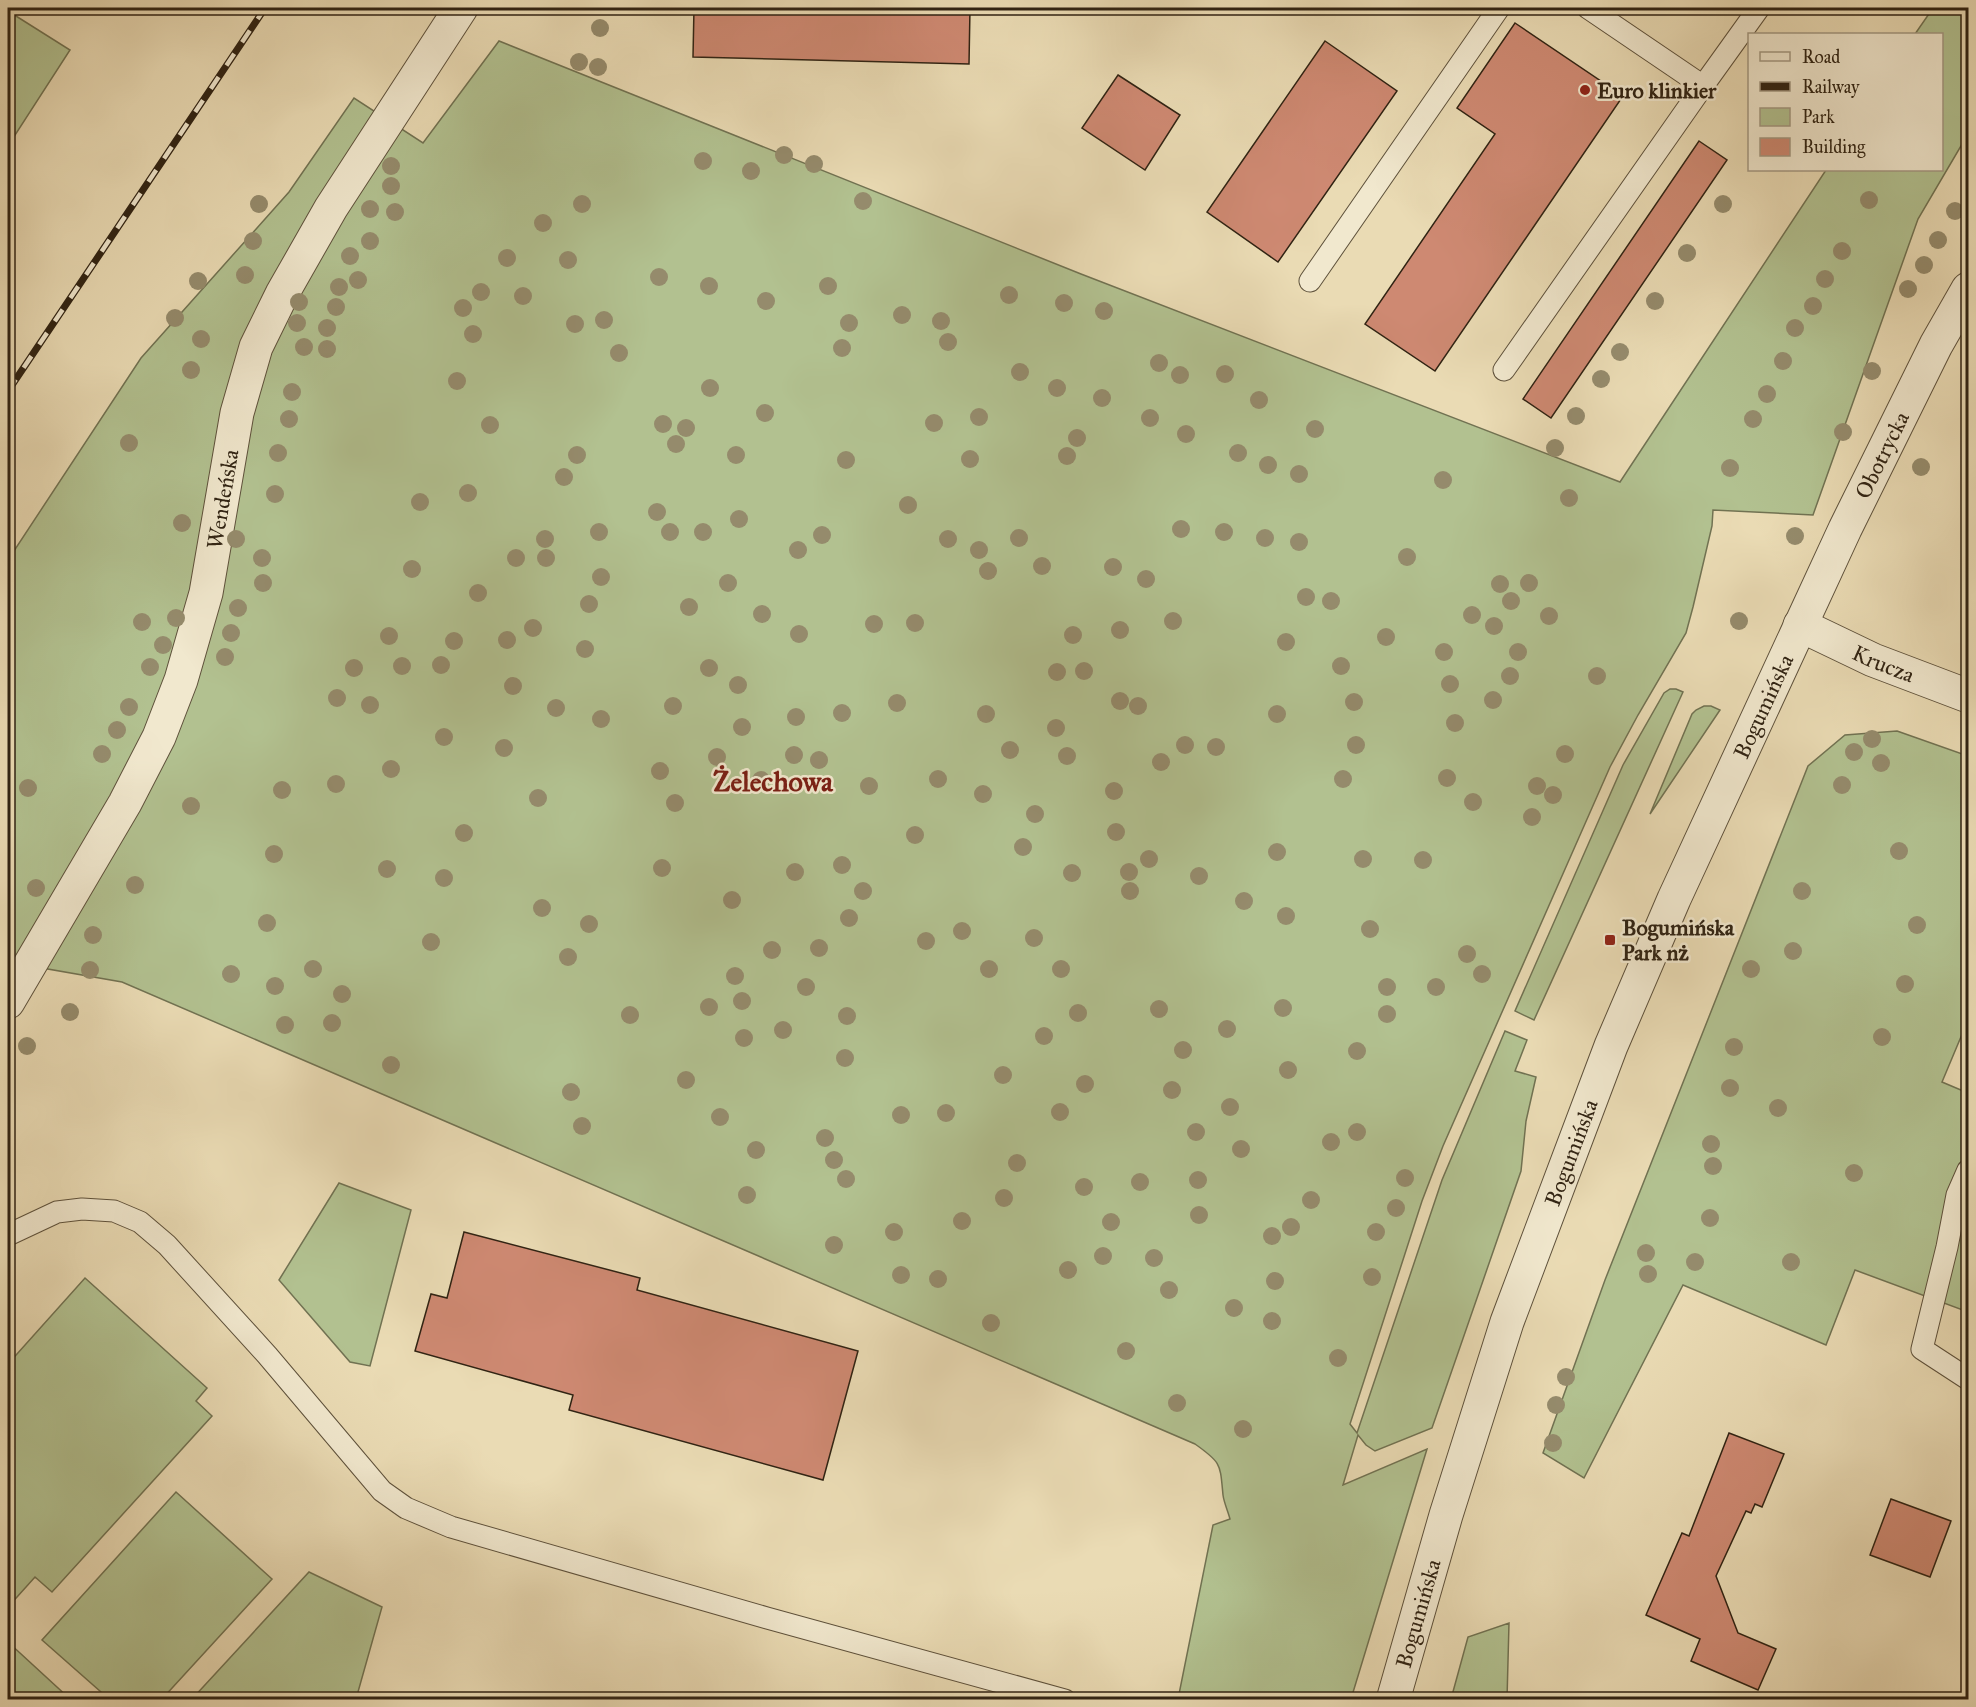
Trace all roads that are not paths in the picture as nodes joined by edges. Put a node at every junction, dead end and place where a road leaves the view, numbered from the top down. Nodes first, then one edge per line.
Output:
1 (460, 8) edge
2 (1499, 8) edge
3 (1588, 8) edge
4 (1759, 8) edge
5 (1703, 86) junction
6 (1310, 281) dead end
7 (1968, 289) edge
8 (1504, 369) dead end
9 (1800, 625) junction
10 (1968, 696) edge
11 (8, 1002) edge
12 (1968, 1170) edge
13 (8, 1235) edge
14 (1968, 1379) edge
15 (1065, 1700) edge
16 (1394, 1700) edge

1 - 11 street, Wendeńska
2 - 6 lane
3 - 5 lane
4 - 5 lane
5 - 8 lane
7 - 9 street, Obotrycka
9 - 10 street, Krucza
9 - 16 street, Bogumińska
12 - 14 lane
13 - 15 lane

